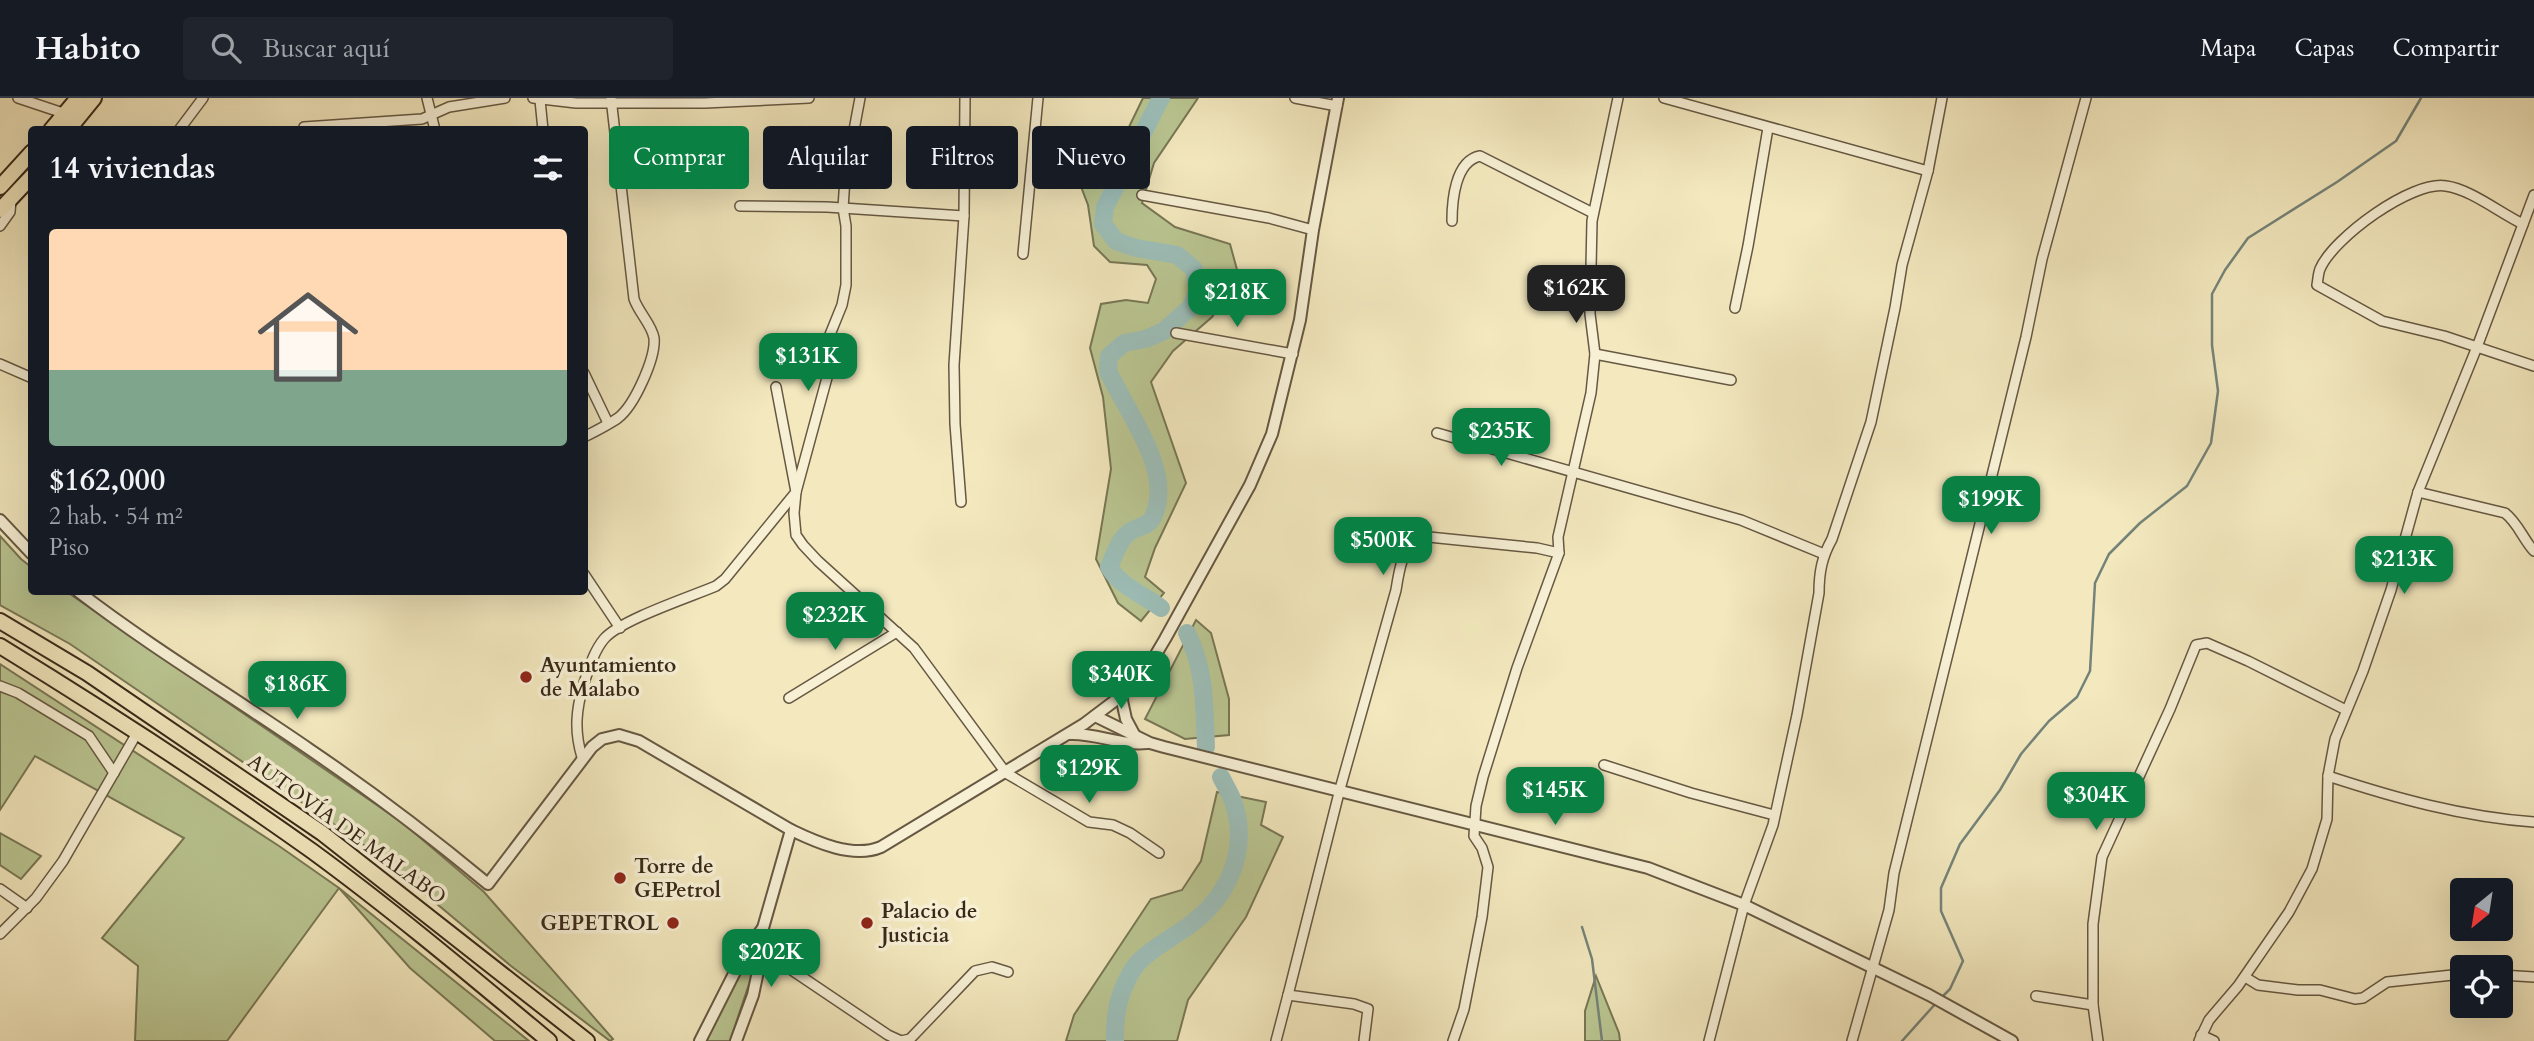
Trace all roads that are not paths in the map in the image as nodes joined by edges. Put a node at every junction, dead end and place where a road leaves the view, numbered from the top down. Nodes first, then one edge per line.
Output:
1 (18, 98) edge
2 (78, 98) edge
3 (94, 98) edge
4 (203, 98) edge
5 (427, 98) edge
6 (505, 98) edge
7 (809, 98) edge
8 (860, 98) edge
9 (965, 98) edge
10 (1038, 98) edge
11 (1295, 98) edge
12 (1618, 98) edge
13 (1664, 98) edge
14 (1942, 98) edge
15 (2086, 98) edge
16 (536, 99) edge
17 (611, 100) edge
18 (1338, 102) edge
19 (432, 115) junction
20 (70, 121) edge
21 (182, 126) edge
22 (319, 126) edge
23 (434, 126) edge
24 (542, 126) edge
25 (1768, 128) junction
26 (28, 156) edge
27 (1928, 171) junction
28 (28, 183) edge
29 (0, 187) edge
30 (1142, 195) dead end
31 (2534, 195) edge
32 (5, 205) edge
33 (740, 206) dead end
34 (843, 208) junction
35 (1593, 213) junction
36 (964, 216) junction
37 (1452, 221) dead end
38 (2524, 224) junction
39 (0, 226) edge
40 (1313, 230) junction
41 (1023, 254) dead end
42 (1735, 308) dead end
43 (1176, 333) dead end
44 (2477, 347) junction
45 (1293, 354) junction
46 (1595, 354) junction
47 (0, 364) edge
48 (2534, 366) edge
49 (28, 375) edge
50 (1731, 380) dead end
51 (588, 381) edge
52 (776, 387) dead end
53 (608, 423) junction
54 (1437, 433) dead end
55 (588, 435) edge
56 (1573, 474) junction
57 (796, 492) junction
58 (2418, 492) junction
59 (961, 502) dead end
60 (0, 520) edge
61 (28, 550) edge
62 (2534, 551) edge
63 (1559, 553) junction
64 (1824, 554) junction
65 (588, 580) edge
66 (83, 595) edge
67 (0, 621) edge
68 (620, 628) junction
69 (897, 632) junction
70 (0, 646) edge
71 (0, 686) edge
72 (1121, 696) junction
73 (789, 698) dead end
74 (2346, 710) junction
75 (1095, 716) junction
76 (1084, 724) junction
77 (136, 733) junction
78 (1069, 734) junction
79 (1134, 734) junction
80 (1111, 739) junction
81 (1150, 743) junction
82 (582, 757) junction
83 (1604, 765) dead end
84 (114, 773) junction
85 (1006, 773) junction
86 (2328, 776) junction
87 (1340, 789) junction
88 (1774, 815) junction
89 (2534, 822) edge
90 (1474, 823) junction
91 (791, 830) junction
92 (1159, 853) dead end
93 (0, 889) edge
94 (1744, 905) junction
95 (27, 908) junction
96 (763, 928) junction
97 (0, 934) edge
98 (762, 950) junction
99 (1874, 968) junction
100 (1008, 972) dead end
101 (2450, 975) edge
102 (2513, 976) edge
103 (2245, 977) junction
104 (2534, 977) edge
105 (1288, 995) junction
106 (2036, 996) dead end
107 (2093, 1006) junction
108 (2200, 1038) edge
109 (549, 1041) edge
110 (587, 1041) edge
111 (700, 1041) edge
112 (736, 1041) edge
113 (901, 1041) edge
114 (1276, 1041) edge
115 (1364, 1041) edge
116 (1454, 1041) edge
117 (1709, 1041) edge
118 (1852, 1041) edge
119 (2012, 1041) edge
120 (2098, 1041) edge
121 (2214, 1041) edge

1 - 20 street
2 - 20 main road
3 - 20 main road
4 - 21 street
5 - 19 street
6 - 19 street
7 - 17 street
8 - 34 street
9 - 36 street
10 - 41 street
11 - 18 street
12 - 35 street
13 - 25 street
14 - 27 street
15 - 99 street
16 - 17 street
16 - 24 street
17 - 53 street
18 - 40 street
19 - 22 street
19 - 23 street
25 - 27 street
25 - 42 street
26 - 29 main road
27 - 64 street
28 - 32 main road
30 - 40 street
31 - 38 street
32 - 39 street
33 - 34 street
34 - 36 street
34 - 57 street
35 - 37 street
35 - 46 street
36 - 59 street
38 - 44 street
38 - 44 street
40 - 45 street
43 - 45 street
44 - 48 street
44 - 58 street
45 - 72 street
46 - 50 street
46 - 56 street
47 - 49 street
51 - 53 street
52 - 57 street
53 - 55 street
54 - 56 street
56 - 63 street
56 - 64 street
57 - 68 street
57 - 69 street
58 - 62 street
58 - 74 street
60 - 61 street
63 - 87 street
63 - 90 street
64 - 88 street
65 - 68 street
66 - 82 street
67 - 110 main road, AUTOVÍA DE MALABO
68 - 82 street
69 - 73 street
69 - 85 street
70 - 77 main road, AUTOVÍA DE MALABO
71 - 84 street
72 - 75 street
72 - 79 street
74 - 86 street
74 - 107 street
75 - 76 street
75 - 79 street
76 - 78 street
76 - 80 street
77 - 84 street
77 - 109 main road, AUTOVÍA DE MALABO
78 - 80 street
78 - 85 street
79 - 81 street
80 - 81 street
81 - 87 street
82 - 91 street
83 - 88 street
84 - 95 street
85 - 91 street
85 - 92 street
86 - 89 street
86 - 103 street
87 - 90 street
87 - 105 street
88 - 94 street
90 - 94 street
90 - 116 street
91 - 96 street
93 - 95 street
94 - 99 street
94 - 117 street
95 - 97 street
96 - 98 street
96 - 111 street
98 - 112 street
98 - 113 street
99 - 118 street
99 - 119 street
100 - 113 street
101 - 103 street
102 - 104 street
103 - 108 street
105 - 114 street
105 - 115 street
106 - 107 street
107 - 120 street
108 - 121 street

